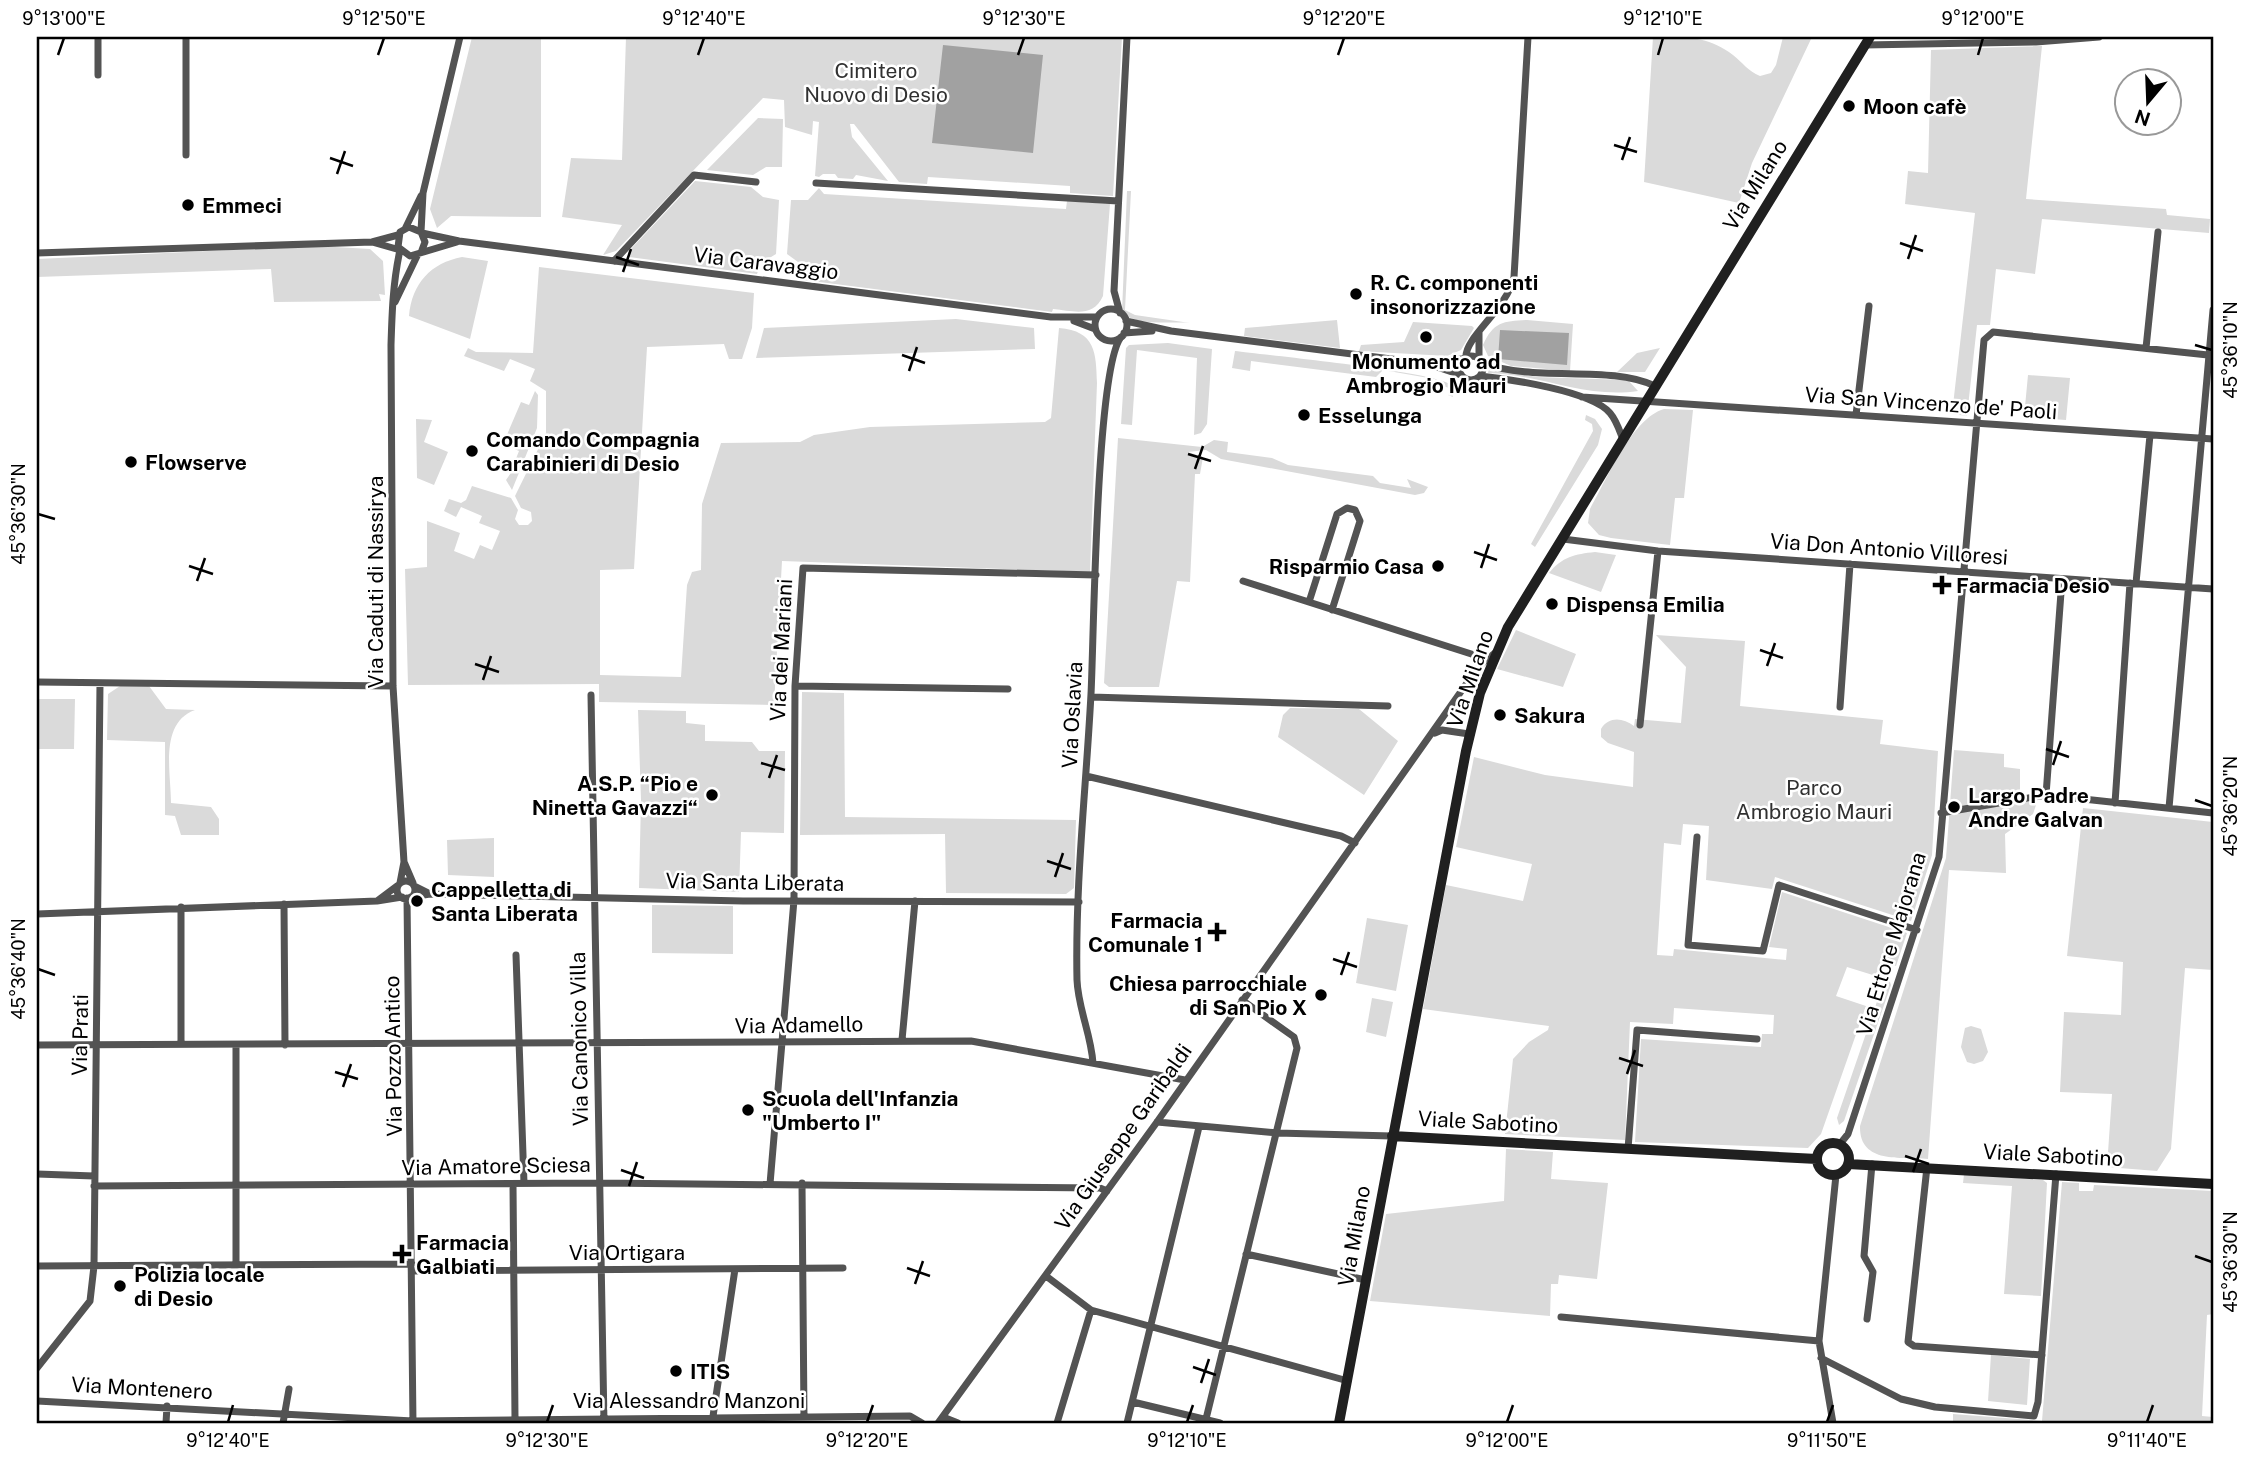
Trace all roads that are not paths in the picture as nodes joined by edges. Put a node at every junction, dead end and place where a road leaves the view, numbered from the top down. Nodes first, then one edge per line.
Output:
1 (98, 37) edge
2 (186, 37) edge
3 (460, 37) edge
4 (1127, 37) edge
5 (1528, 37) edge
6 (2099, 37) edge
7 (1867, 41) edge
8 (97, 75) dead end
9 (186, 155) dead end
10 (757, 181) dead end
11 (816, 183) dead end
12 (423, 193) junction
13 (1118, 201) junction
14 (405, 229) junction
15 (2158, 232) dead end
16 (422, 233) junction
17 (398, 235) junction
18 (459, 241) junction
19 (372, 242) junction
20 (400, 250) junction
21 (420, 252) junction
22 (37, 253) edge
23 (614, 261) junction
24 (1114, 291) junction
25 (395, 302) junction
26 (1869, 306) dead end
27 (1106, 310) junction
28 (2213, 310) edge
29 (1120, 313) junction
30 (1097, 317) junction
31 (1070, 320) junction
32 (1126, 321) junction
33 (1095, 329) junction
34 (1171, 331) junction
35 (1479, 331) junction
36 (1123, 335) junction
37 (1102, 338) junction
38 (2146, 348) junction
39 (2208, 355) junction
40 (1464, 358) junction
41 (1399, 360) junction
42 (1481, 361) junction
43 (1111, 368) junction
44 (1461, 374) junction
45 (1480, 376) junction
46 (1654, 386) junction
47 (1582, 397) junction
48 (1646, 400) junction
49 (1857, 415) junction
50 (1976, 425) junction
51 (2150, 435) junction
52 (1622, 437) junction
53 (2201, 439) junction
54 (2213, 439) edge
55 (1563, 539) junction
56 (1658, 551) junction
57 (1850, 564) junction
58 (1964, 572) junction
59 (1096, 575) junction
60 (2062, 579) junction
61 (1243, 581) dead end
62 (2133, 583) junction
63 (2186, 587) junction
64 (2213, 589) edge
65 (1309, 602) junction
66 (1332, 610) junction
67 (1491, 656) junction
68 (37, 682) edge
69 (100, 683) junction
70 (393, 685) junction
71 (795, 686) junction
72 (1008, 689) dead end
73 (591, 695) dead end
74 (1091, 697) junction
75 (1388, 706) dead end
76 (1840, 707) dead end
77 (1640, 725) dead end
78 (1434, 733) junction
79 (1469, 734) junction
80 (1086, 776) junction
81 (2046, 795) junction
82 (2115, 803) junction
83 (2169, 808) junction
84 (1941, 813) junction
85 (2213, 814) edge
86 (1697, 837) dead end
87 (1355, 843) junction
88 (404, 862) junction
89 (399, 885) junction
90 (413, 885) junction
91 (430, 894) junction
92 (407, 897) junction
93 (593, 897) junction
94 (793, 900) junction
95 (377, 901) junction
96 (915, 901) junction
97 (1079, 902) junction
98 (284, 904) junction
99 (181, 907) junction
100 (98, 912) junction
101 (37, 914) edge
102 (1917, 930) junction
103 (516, 955) dead end
104 (1242, 1000) junction
105 (1757, 1039) dead end
106 (902, 1040) junction
107 (519, 1042) junction
108 (597, 1043) junction
109 (783, 1043) junction
110 (181, 1044) junction
111 (411, 1044) junction
112 (37, 1045) edge
113 (97, 1045) junction
114 (236, 1045) junction
115 (285, 1045) junction
116 (1093, 1063) junction
117 (1185, 1080) junction
118 (1157, 1122) junction
119 (1199, 1128) junction
120 (1276, 1133) junction
121 (1392, 1136) junction
122 (1840, 1144) junction
123 (1628, 1149) junction
124 (1816, 1159) junction
125 (1848, 1164) junction
126 (1872, 1164) junction
127 (1927, 1167) junction
128 (37, 1174) edge
129 (2056, 1174) junction
130 (94, 1175) junction
131 (1836, 1175) junction
132 (524, 1183) junction
133 (601, 1183) junction
134 (802, 1183) junction
135 (413, 1184) junction
136 (513, 1184) junction
137 (770, 1184) junction
138 (2213, 1184) edge
139 (94, 1186) junction
140 (236, 1186) junction
141 (1107, 1191) junction
142 (1246, 1254) junction
143 (236, 1265) junction
144 (37, 1266) edge
145 (94, 1266) junction
146 (412, 1268) junction
147 (843, 1268) dead end
148 (735, 1269) junction
149 (803, 1269) junction
150 (514, 1270) junction
151 (600, 1270) junction
152 (1046, 1276) junction
153 (1366, 1280) junction
154 (1091, 1310) junction
155 (1561, 1317) dead end
156 (1867, 1319) dead end
157 (1151, 1326) junction
158 (1819, 1341) junction
159 (1226, 1347) junction
160 (2042, 1355) junction
161 (1821, 1358) junction
162 (37, 1368) edge
163 (1348, 1381) junction
164 (289, 1389) dead end
165 (37, 1401) edge
166 (1133, 1402) junction
167 (167, 1406) junction
168 (285, 1413) junction
169 (804, 1417) junction
170 (515, 1419) junction
171 (941, 1420) edge
172 (549, 1421) edge
173 (604, 1421) edge
174 (713, 1421) edge
175 (413, 1422) edge
176 (1205, 1422) edge
177 (166, 1423) edge
178 (283, 1423) edge
179 (922, 1423) edge
180 (958, 1423) edge
181 (1057, 1423) edge
182 (1127, 1423) edge
183 (1220, 1423) edge
184 (1339, 1423) edge
185 (1833, 1423) edge

1 - 8 street
2 - 9 street
3 - 12 street
4 - 13 street
5 - 35 street
6 - 7 street
7 - 46 main road, Via Milano
10 - 23 street
11 - 13 street
12 - 14 street
12 - 16 street
13 - 24 street
14 - 16 street
14 - 17 street
15 - 38 street
16 - 18 street, Via Caravaggio
16 - 21 street
17 - 19 street
17 - 20 street
18 - 21 street, Via Caravaggio
18 - 23 street, Via Caravaggio
19 - 20 street
19 - 22 street
20 - 21 street
20 - 25 street, Via Caduti di Nassirya
21 - 25 street, Via Caduti di Nassirya
23 - 31 street, Via Caravaggio
24 - 27 street
24 - 29 street
25 - 70 street, Via Caduti di Nassirya
26 - 49 street
27 - 29 street
27 - 30 street
28 - 39 street
29 - 32 street
30 - 31 street, Via Caravaggio
30 - 33 street
31 - 33 street, Via Caravaggio
32 - 34 street
32 - 36 street
33 - 37 street
34 - 36 street
34 - 41 street
35 - 40 street
35 - 42 street
36 - 37 street
36 - 43 street, Via Oslavia
37 - 43 street, Via Oslavia
38 - 39 street
38 - 50 street, Via Ettore Majorana
39 - 53 street
40 - 41 street
40 - 42 street
40 - 44 street
41 - 44 street
42 - 45 street
42 - 46 street
43 - 59 street, Via Oslavia
44 - 45 street
45 - 47 street
46 - 48 main road, Via Milano
47 - 48 street
47 - 52 street
48 - 49 street, Via San Vincenzo de' Paoli
48 - 52 main road, Via Milano
49 - 50 street, Via San Vincenzo de' Paoli
50 - 51 street, Via San Vincenzo de' Paoli
50 - 58 street, Via Ettore Majorana
51 - 53 street, Via San Vincenzo de' Paoli
51 - 62 street
52 - 55 main road, Via Milano
53 - 54 street, Via San Vincenzo de' Paoli
53 - 63 street
55 - 56 street, Via Don Antonio Villoresi
55 - 67 main road, Via Milano
56 - 57 street, Via Don Antonio Villoresi
56 - 77 street
57 - 58 street, Via Don Antonio Villoresi
57 - 76 street
58 - 60 street, Via Don Antonio Villoresi
58 - 84 street, Via Ettore Majorana
59 - 71 street, Via dei Mariani
59 - 74 street, Via Oslavia
60 - 62 street, Via Don Antonio Villoresi
60 - 81 street
61 - 65 street
62 - 63 street, Via Don Antonio Villoresi
62 - 82 street
63 - 64 street, Via Don Antonio Villoresi
63 - 83 street
65 - 66 street
65 - 66 street
66 - 67 street
67 - 78 street, Via Giuseppe Garibaldi
67 - 79 main road, Via Milano
68 - 69 street
69 - 70 street
69 - 100 street, Via Prati
70 - 88 street, Via Caduti di Nassirya
71 - 72 street
71 - 94 street, Via dei Mariani
73 - 93 street, Via Canonico Villa
74 - 75 street
74 - 80 street, Via Oslavia
78 - 79 street
78 - 87 street, Via Giuseppe Garibaldi
79 - 121 main road, Via Milano
80 - 87 street
80 - 97 street, Via Oslavia
81 - 82 street
81 - 84 street
82 - 83 street
83 - 85 street
84 - 102 street, Via Ettore Majorana
86 - 102 street
87 - 104 street, Via Giuseppe Garibaldi
88 - 89 street
88 - 90 street
89 - 90 street
89 - 92 street
89 - 95 street
90 - 91 street, Via Santa Liberata
90 - 92 street
91 - 92 street, Via Santa Liberata
91 - 93 street, Via Santa Liberata
92 - 95 street, Via Santa Liberata
92 - 111 street, Via Pozzo Antico
93 - 94 street, Via Santa Liberata
93 - 108 street, Via Canonico Villa
94 - 96 street, Via Santa Liberata
94 - 109 street, Via dei Mariani
95 - 98 street, Via Santa Liberata
96 - 97 street, Via Santa Liberata
96 - 106 street
97 - 116 street, Via Oslavia
98 - 99 street, Via Santa Liberata
98 - 115 street
99 - 100 street, Via Santa Liberata
99 - 110 street
100 - 101 street, Via Santa Liberata
100 - 113 street, Via Prati
102 - 122 street, Via Ettore Majorana
103 - 107 street
104 - 117 street, Via Giuseppe Garibaldi
104 - 120 street
105 - 123 street
106 - 109 street, Via Adamello
106 - 116 street, Via Adamello
107 - 108 street, Via Adamello
107 - 111 street, Via Adamello
107 - 132 street
108 - 109 street, Via Adamello
108 - 133 street, Via Canonico Villa
109 - 137 street, Via dei Mariani
110 - 113 street, Via Adamello
110 - 114 street, Via Adamello
111 - 115 street, Via Adamello
111 - 135 street, Via Pozzo Antico
112 - 113 street, Via Adamello
113 - 130 street, Via Prati
114 - 115 street, Via Adamello
114 - 140 street
116 - 117 street, Via Adamello
117 - 118 street, Via Giuseppe Garibaldi
118 - 119 street, Viale Sabotino
118 - 141 street, Via Giuseppe Garibaldi
119 - 120 street, Viale Sabotino
119 - 157 street
120 - 121 street, Viale Sabotino
120 - 142 street
121 - 123 main road, Viale Sabotino
121 - 153 main road, Via Milano
122 - 124 main road
122 - 125 main road
123 - 124 main road, Viale Sabotino
124 - 131 main road
125 - 126 main road, Viale Sabotino
125 - 131 main road
126 - 127 main road, Viale Sabotino
126 - 156 street
127 - 129 main road, Viale Sabotino
127 - 160 street
128 - 130 street
129 - 138 main road, Viale Sabotino
129 - 160 street
130 - 139 street, Via Prati
131 - 158 street
132 - 133 street, Via Amatore Sciesa
132 - 136 street, Via Amatore Sciesa
133 - 137 street, Via Amatore Sciesa
133 - 151 street, Via Canonico Villa
134 - 137 street, Via Amatore Sciesa
134 - 141 street, Via Amatore Sciesa
134 - 149 street
135 - 136 street, Via Amatore Sciesa
135 - 140 street, Via Amatore Sciesa
135 - 146 street, Via Pozzo Antico
136 - 150 street
139 - 140 street, Via Amatore Sciesa
139 - 145 street, Via Prati
140 - 143 street
141 - 152 street, Via Giuseppe Garibaldi
142 - 153 street
142 - 159 street
143 - 145 street, Via Ortigara
143 - 146 street, Via Ortigara
144 - 145 street, Via Ortigara
145 - 162 street, Via Prati
146 - 150 street, Via Ortigara
146 - 175 street, Via Pozzo Antico
147 - 149 street, Via Ortigara
148 - 149 street, Via Ortigara
148 - 151 street, Via Ortigara
148 - 174 street
149 - 169 street
150 - 151 street, Via Ortigara
150 - 170 street
151 - 173 street, Via Canonico Villa
152 - 154 street
152 - 171 street, Via Giuseppe Garibaldi
153 - 163 main road, Via Milano
154 - 157 street
154 - 181 street
155 - 158 street
157 - 159 street
157 - 166 street
158 - 161 street
159 - 163 street
159 - 176 street
160 - 161 street
161 - 185 street
163 - 184 main road, Via Milano
164 - 168 street
165 - 167 street, Via Montenero
166 - 176 street
166 - 182 street
167 - 168 street, Via Montenero
167 - 177 street
168 - 175 street, Via Montenero
168 - 178 street
169 - 174 street, Via Alessandro Manzoni
169 - 179 street, Via Alessandro Manzoni
170 - 172 street, Via Alessandro Manzoni
170 - 175 street, Via Alessandro Manzoni
171 - 180 street
172 - 173 street, Via Alessandro Manzoni
173 - 174 street, Via Alessandro Manzoni
176 - 183 street

